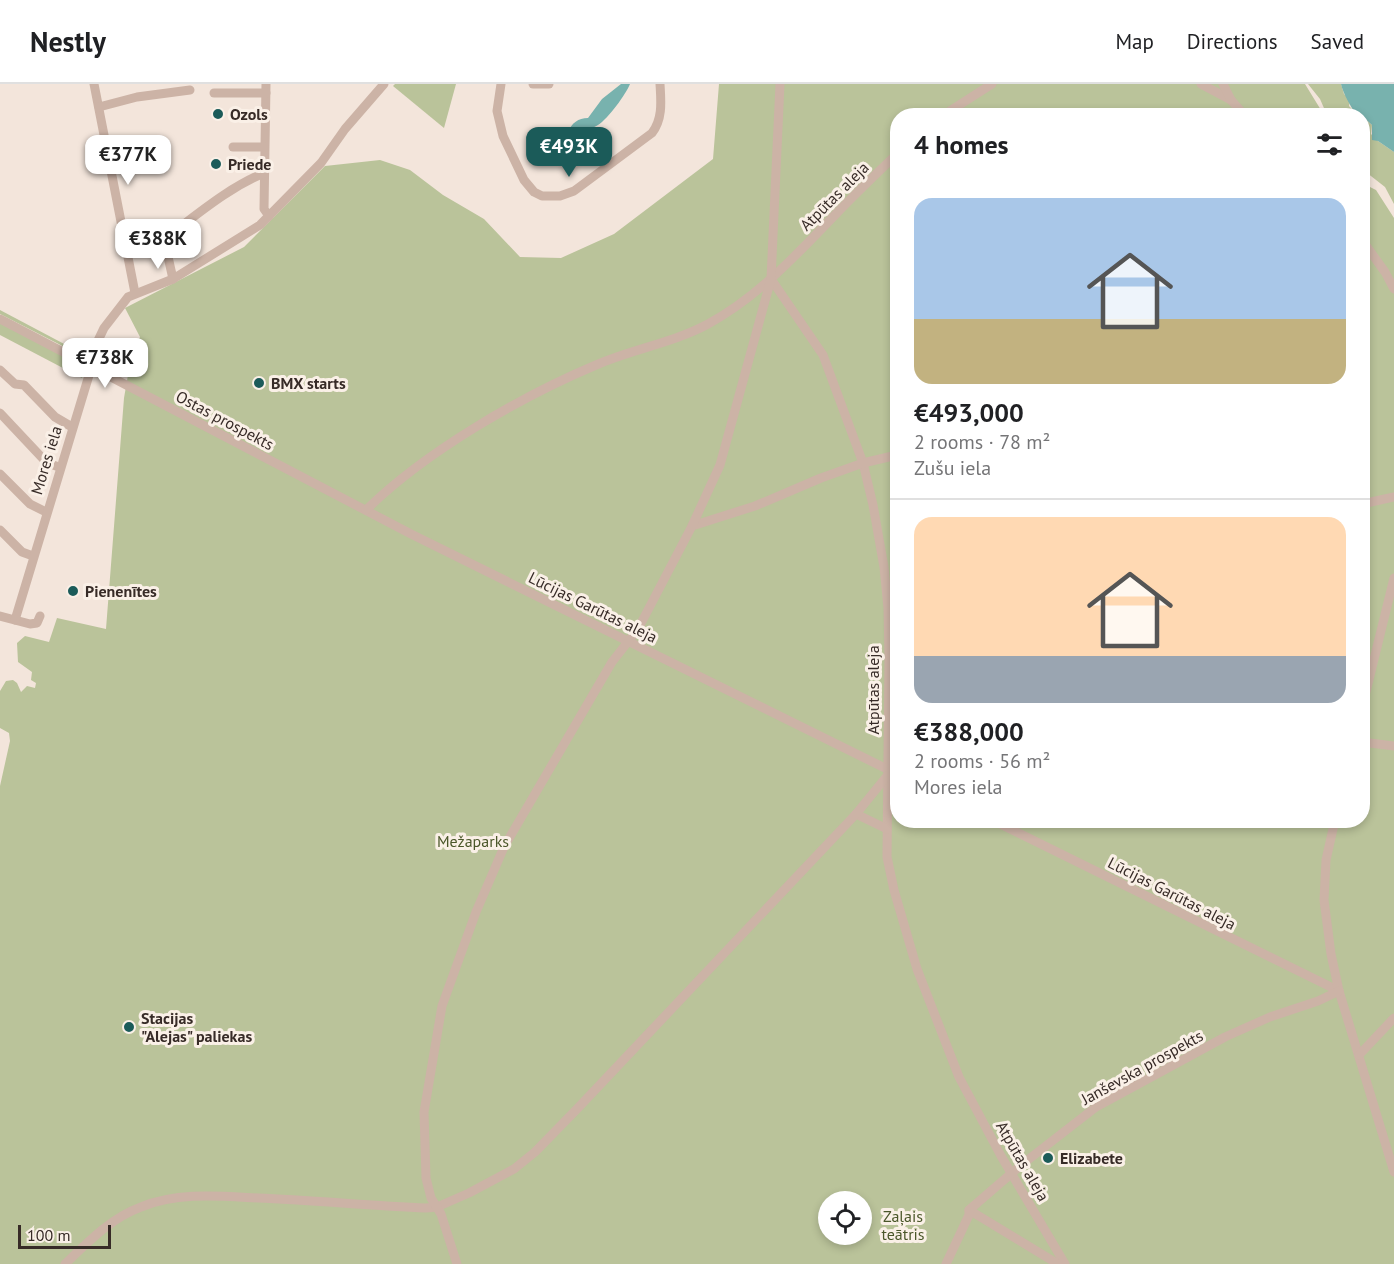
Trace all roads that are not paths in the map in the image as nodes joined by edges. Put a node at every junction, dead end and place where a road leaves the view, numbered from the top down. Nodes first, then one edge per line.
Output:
1 (94, 84) edge
2 (255, 84) edge
3 (384, 84) edge
4 (501, 84) edge
5 (532, 84) edge
6 (549, 84) edge
7 (660, 84) edge
8 (780, 84) edge
9 (992, 84) edge
10 (1201, 84) edge
11 (1222, 84) edge
12 (266, 87) edge
13 (190, 90) dead end
14 (214, 93) dead end
15 (1231, 100) junction
16 (99, 107) junction
17 (954, 108) edge
18 (1238, 108) edge
19 (233, 147) dead end
20 (264, 147) junction
21 (890, 161) edge
22 (264, 173) junction
23 (269, 216) junction
24 (1370, 251) edge
25 (173, 279) junction
26 (771, 279) junction
27 (1394, 289) edge
28 (135, 293) junction
29 (0, 319) edge
30 (90, 366) junction
31 (0, 370) edge
32 (0, 413) edge
33 (72, 427) junction
34 (890, 457) edge
35 (863, 463) junction
36 (277, 464) joint
37 (60, 467) junction
38 (0, 474) edge
39 (1394, 497) edge
40 (1370, 502) edge
41 (366, 510) junction
42 (46, 512) junction
43 (692, 526) junction
44 (0, 530) edge
45 (33, 556) junction
46 (1394, 578) edge
47 (0, 616) edge
48 (40, 616) dead end
49 (15, 620) junction
50 (629, 641) junction
51 (1370, 676) edge
52 (890, 719) edge
53 (1370, 743) edge
54 (1394, 746) edge
55 (890, 773) edge
56 (890, 775) edge
57 (890, 788) edge
58 (856, 814) junction
59 (1008, 828) edge
60 (1333, 828) edge
61 (887, 829) junction
62 (1340, 991) junction
63 (1394, 1018) edge
64 (1359, 1055) junction
65 (1394, 1172) edge
66 (1014, 1177) junction
67 (437, 1207) junction
68 (969, 1210) junction
69 (65, 1264) edge
70 (457, 1264) edge
71 (946, 1264) edge
72 (1058, 1264) edge
73 (1065, 1264) edge

1 - 16 street
2 - 12 street
3 - 23 street, Mores iela
4 - 7 street
5 - 6 street
8 - 26 street
9 - 17 street
10 - 15 street
11 - 15 street
12 - 14 street
12 - 20 street
13 - 16 street
15 - 18 street
16 - 28 street
19 - 20 street
20 - 22 street
21 - 26 street, Atpūtas aleja
22 - 23 street
22 - 25 street
23 - 25 street, Mores iela
24 - 27 street
25 - 28 street, Mores iela
26 - 35 street, Atpūtas aleja
26 - 41 street
26 - 43 street
28 - 30 street, Mores iela
29 - 30 street, Ostas prospekts
30 - 33 street, Mores iela
30 - 36 street, Ostas prospekts
31 - 33 street
32 - 37 street
33 - 37 street, Mores iela
34 - 35 street
35 - 43 street
35 - 52 street, Atpūtas aleja
36 - 41 street, Lūcijas Garūtas aleja
37 - 42 street, Mores iela
38 - 42 street
39 - 40 street
41 - 50 street, Lūcijas Garūtas aleja
42 - 45 street, Mores iela
43 - 50 street
44 - 45 street
45 - 49 street, Mores iela
46 - 51 street
47 - 49 street
48 - 49 street
50 - 55 street, Lūcijas Garūtas aleja
50 - 67 street
53 - 54 street
56 - 58 street
57 - 61 street, Atpūtas aleja
58 - 61 street
58 - 67 street
59 - 62 street, Lūcijas Garūtas aleja
60 - 62 street
61 - 66 street, Atpūtas aleja
62 - 64 street
62 - 66 street, Janševska prospekts
63 - 64 street
64 - 65 street
66 - 68 street, Janševska prospekts
66 - 73 street, Atpūtas aleja
67 - 69 street
67 - 70 street
68 - 71 street, Janševska prospekts
68 - 72 street

